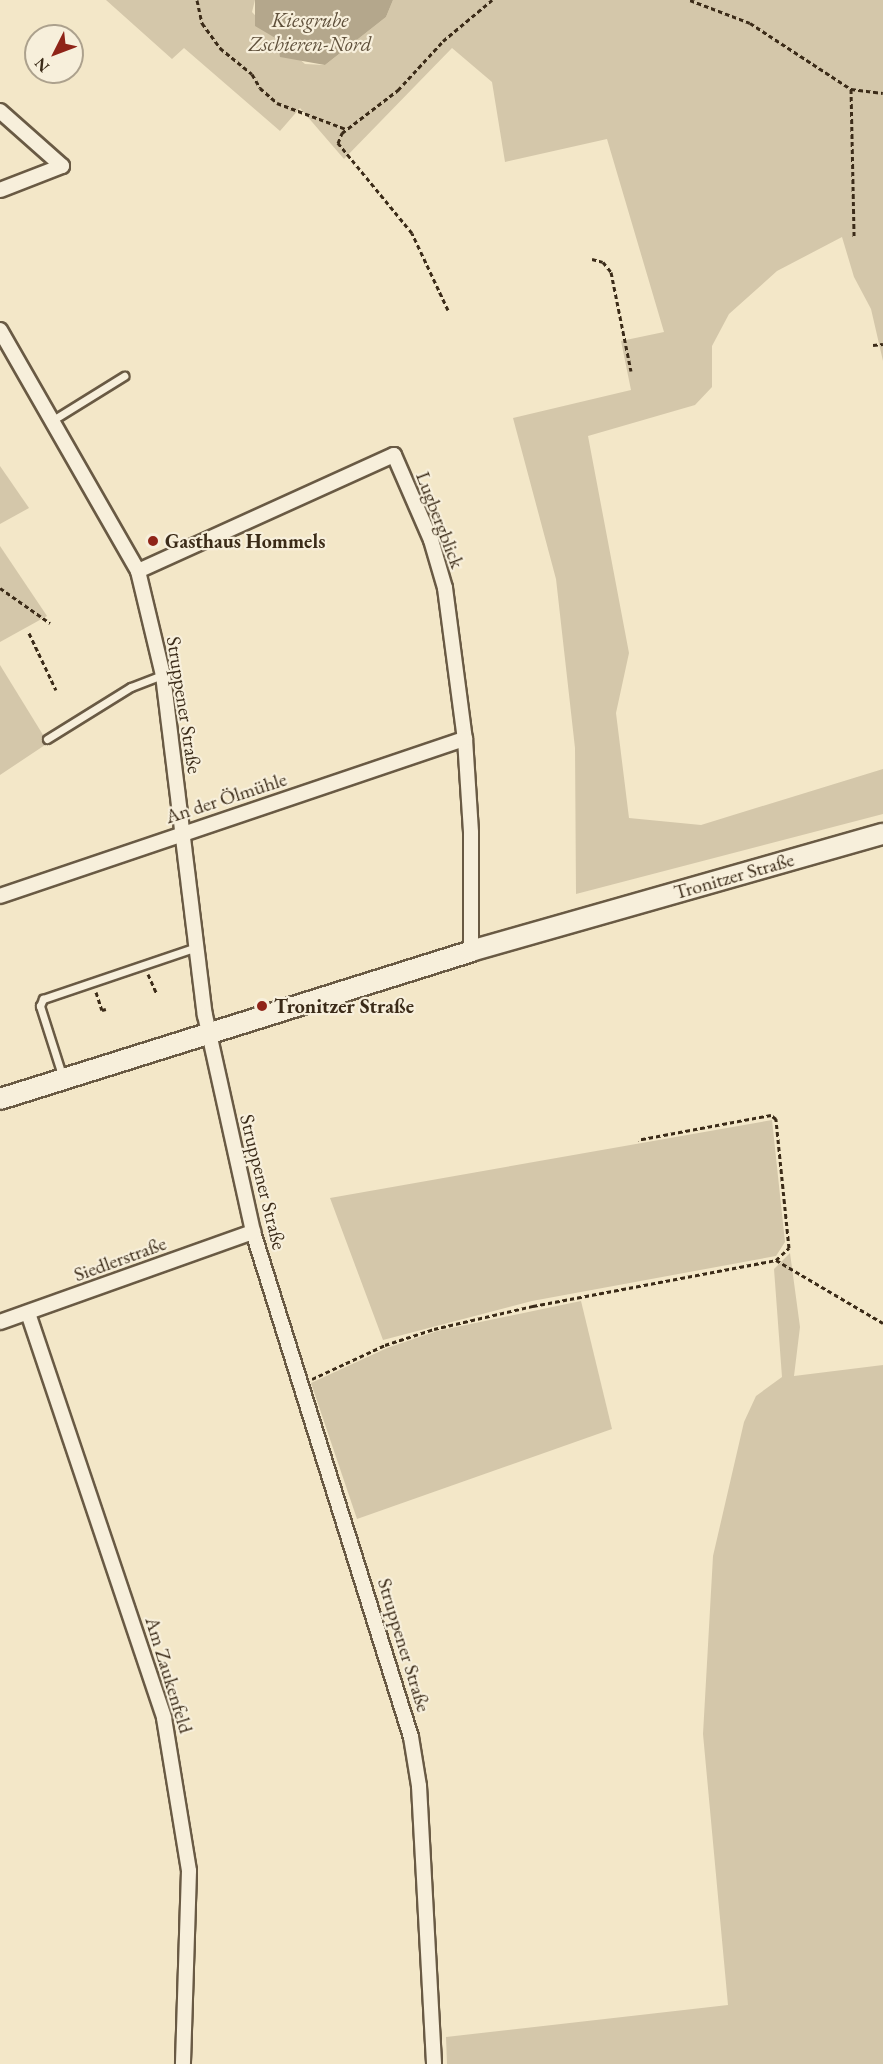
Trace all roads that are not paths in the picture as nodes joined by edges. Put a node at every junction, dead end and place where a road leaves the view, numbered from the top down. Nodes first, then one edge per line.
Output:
1 (0, 111) edge
2 (0, 190) edge
3 (0, 330) edge
4 (124, 376) dead end
5 (53, 420) junction
6 (138, 571) junction
7 (163, 675) junction
8 (46, 739) dead end
9 (465, 739) junction
10 (184, 832) junction
11 (883, 834) edge
12 (0, 896) edge
13 (197, 946) junction
14 (471, 951) junction
15 (208, 1033) junction
16 (64, 1079) junction
17 (0, 1099) edge
18 (253, 1232) junction
19 (28, 1313) junction
20 (0, 1322) edge
21 (183, 2064) edge
22 (434, 2064) edge

1 - 2 street
3 - 5 street, Struppener Straße
4 - 5 lane
5 - 6 street, Struppener Straße
6 - 7 street, Struppener Straße
6 - 9 street, Lugbergblick
7 - 8 lane
7 - 10 street, Struppener Straße
9 - 10 street, An der Ölmühle
9 - 14 street, Lugbergblick
10 - 12 street, An der Ölmühle
10 - 13 street, Struppener Straße
11 - 14 street, Tronitzer Straße
13 - 15 street, Struppener Straße
13 - 16 lane
14 - 15 street, Tronitzer Straße
15 - 16 street, Tronitzer Straße
15 - 18 street, Struppener Straße
16 - 17 street, Tronitzer Straße
18 - 19 street, Siedlerstraße
18 - 22 street, Struppener Straße
19 - 20 street, Siedlerstraße
19 - 21 street, Am Zaukenfeld

